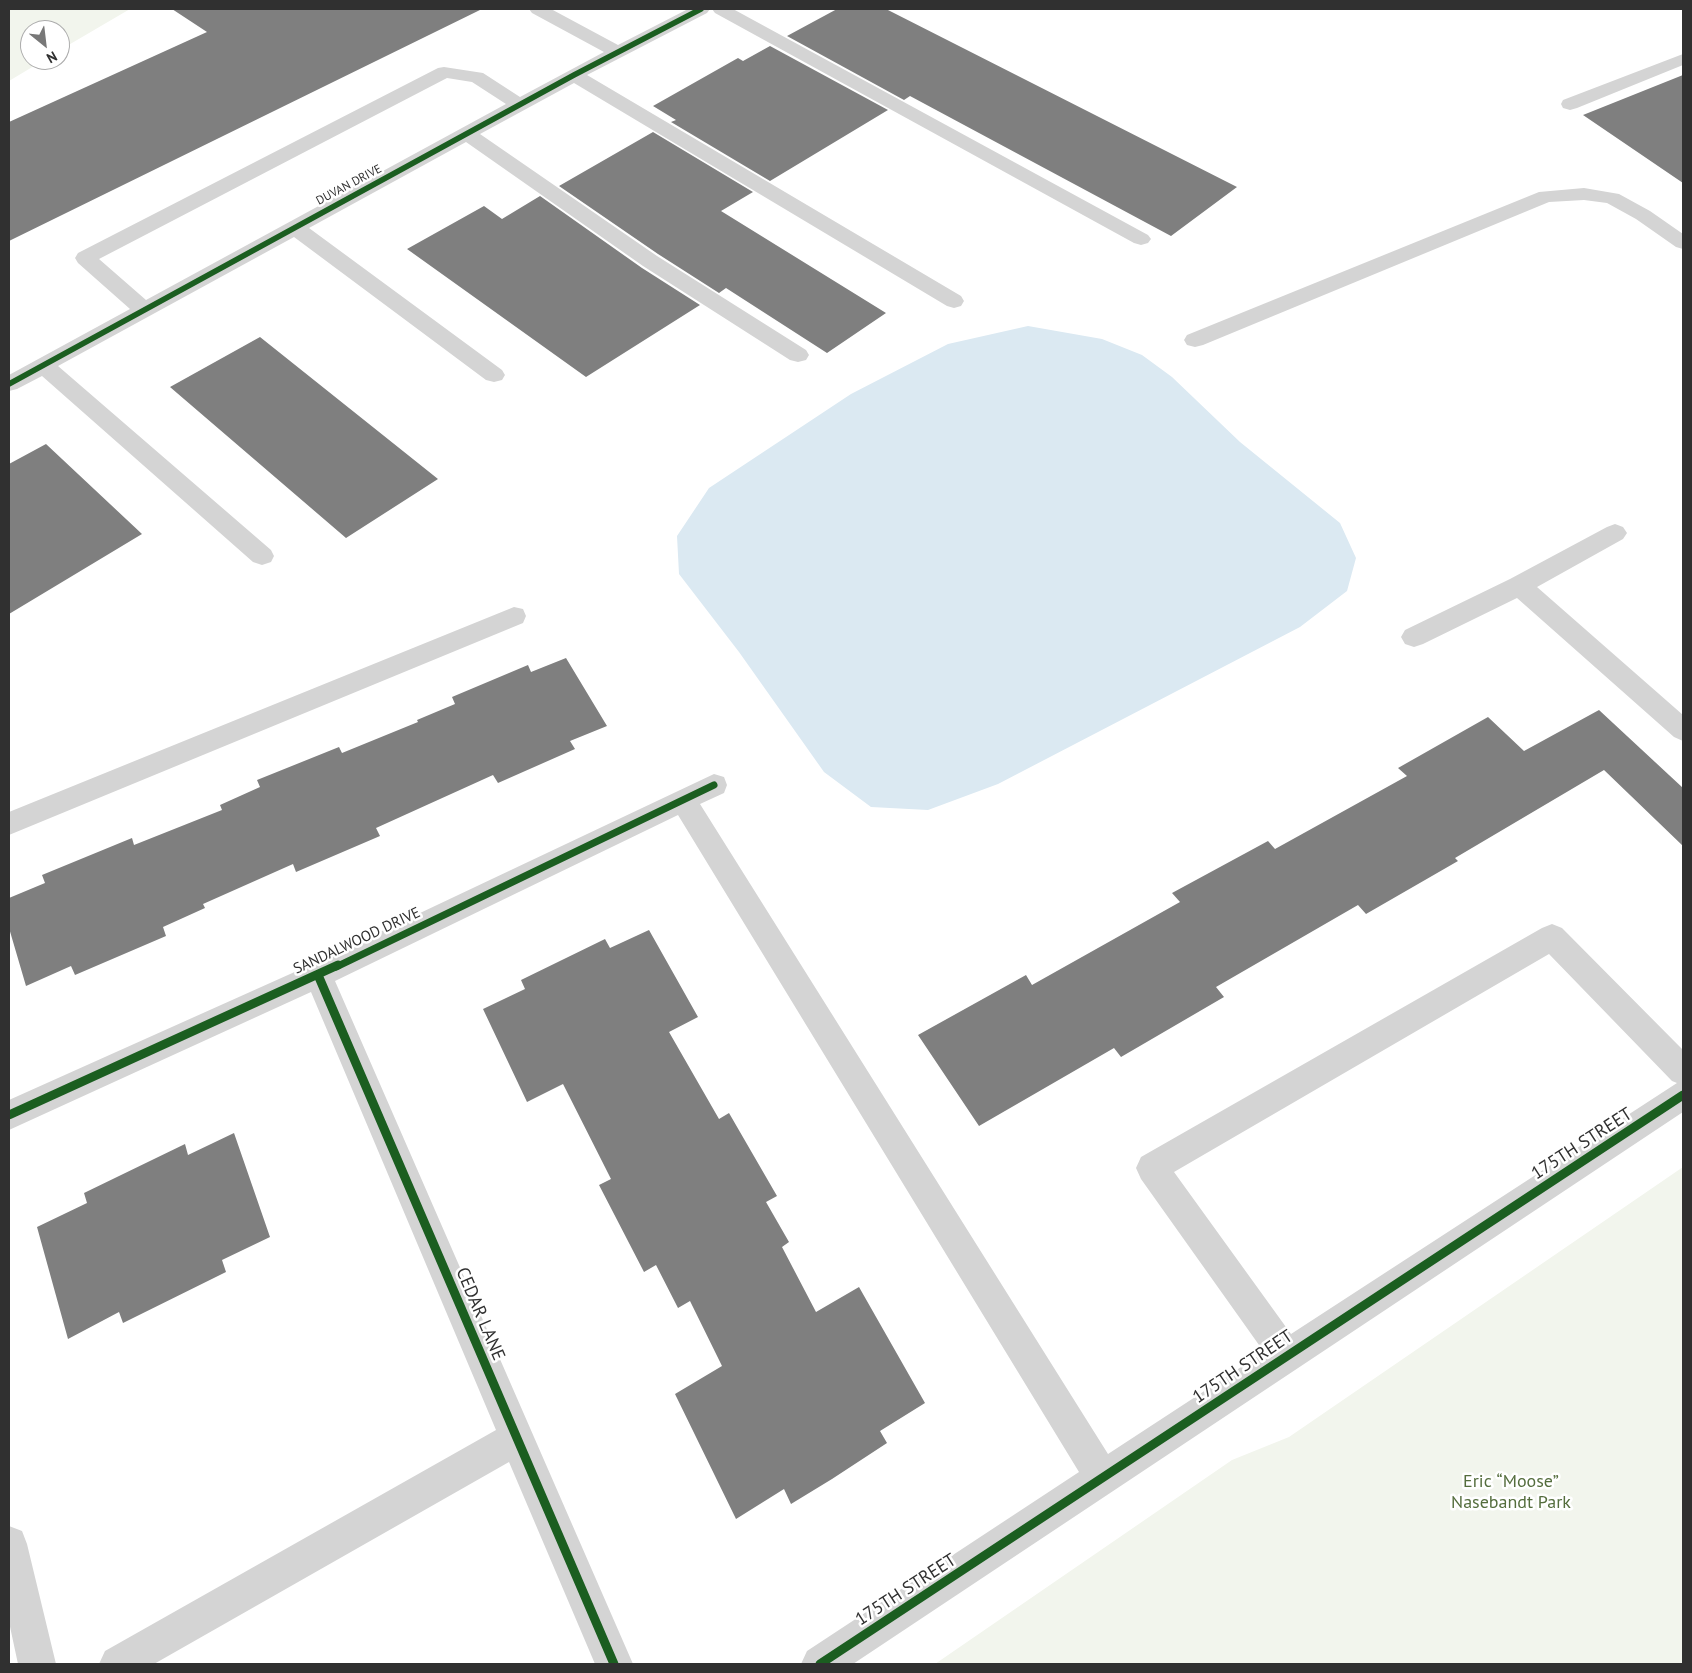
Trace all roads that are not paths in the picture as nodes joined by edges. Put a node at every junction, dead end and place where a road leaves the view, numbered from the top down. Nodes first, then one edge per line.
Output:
1 (538, 9) edge
2 (701, 9) edge
3 (721, 9) edge
4 (617, 52) junction
5 (1683, 59) edge
6 (574, 75) junction
7 (1570, 104) dead end
8 (520, 105) junction
9 (467, 134) junction
10 (295, 228) junction
11 (1141, 239) dead end
12 (1683, 243) edge
13 (954, 301) dead end
14 (144, 309) junction
15 (1194, 340) dead end
16 (798, 355) dead end
17 (43, 364) junction
18 (494, 374) dead end
19 (9, 384) edge
20 (1615, 533) dead end
21 (262, 556) dead end
22 (1519, 586) junction
23 (514, 616) dead end
24 (1414, 637) dead end
25 (1683, 730) edge
26 (714, 785) dead end
27 (683, 800) junction
28 (9, 824) edge
29 (318, 975) junction
30 (1683, 1071) edge
31 (1683, 1095) edge
32 (9, 1115) edge
33 (1287, 1356) junction
34 (517, 1438) junction
35 (1103, 1478) junction
36 (9, 1544) edge
37 (38, 1664) edge
38 (118, 1664) edge
39 (614, 1664) edge
40 (820, 1664) edge

1 - 4 street
2 - 4 street, DUVAN DRIVE
3 - 11 street
4 - 6 street, DUVAN DRIVE
5 - 7 street
6 - 8 street, DUVAN DRIVE
6 - 13 street
8 - 9 street, DUVAN DRIVE
8 - 14 street
9 - 10 street, DUVAN DRIVE
9 - 16 street
10 - 14 street, DUVAN DRIVE
10 - 18 street
12 - 15 street
14 - 17 street, DUVAN DRIVE
17 - 19 street, DUVAN DRIVE
17 - 21 street
20 - 22 street
22 - 24 street
22 - 25 street
23 - 28 street
26 - 27 street, SANDALWOOD DRIVE
27 - 29 street, SANDALWOOD DRIVE
27 - 35 street
29 - 32 street, SANDALWOOD DRIVE
29 - 34 street, CEDAR LANE
30 - 33 street
31 - 33 street, 175TH STREET
33 - 35 street, 175TH STREET
34 - 38 street
34 - 39 street, CEDAR LANE
35 - 40 street, 175TH STREET
36 - 37 street

